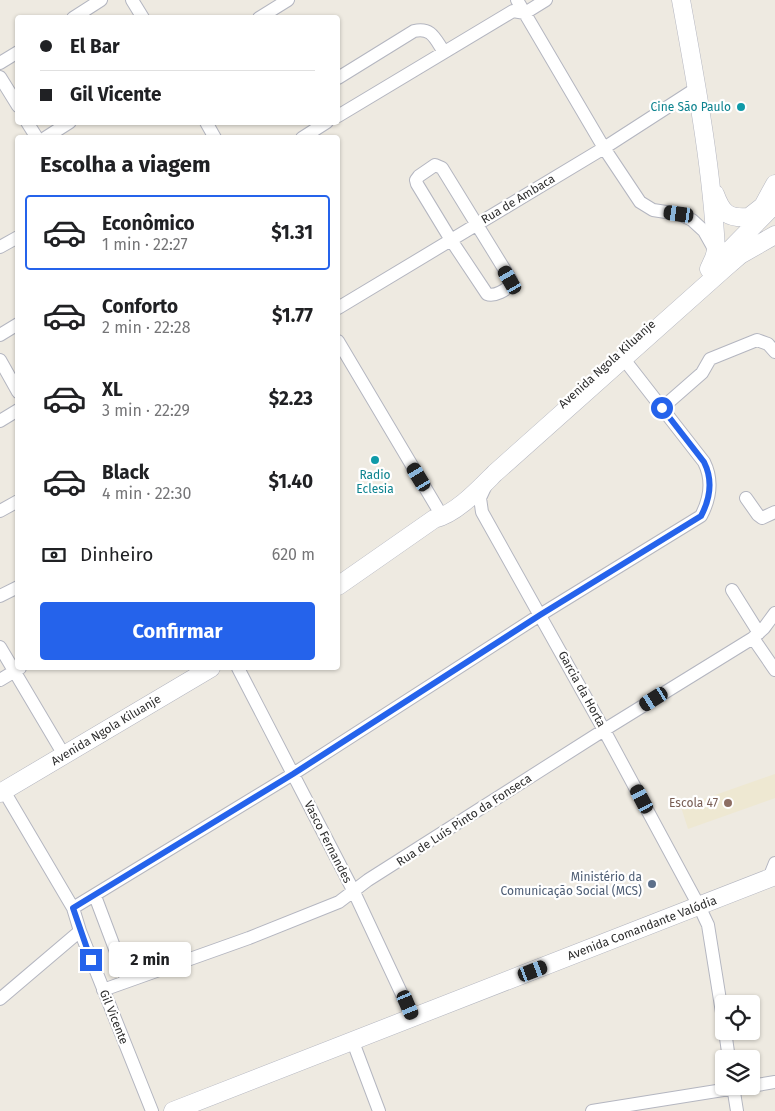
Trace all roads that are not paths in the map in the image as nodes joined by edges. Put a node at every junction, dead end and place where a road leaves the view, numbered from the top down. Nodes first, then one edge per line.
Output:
1 (101, 0) edge
2 (132, 0) edge
3 (288, 0) edge
4 (517, 0) edge
5 (546, 0) edge
6 (681, 0) edge
7 (525, 13) junction
8 (78, 15) edge
9 (141, 15) edge
10 (264, 15) edge
11 (444, 52) junction
12 (15, 54) edge
13 (0, 63) edge
14 (0, 76) edge
15 (340, 77) edge
16 (697, 88) junction
17 (15, 101) edge
18 (340, 115) edge
19 (65, 125) edge
20 (323, 125) edge
21 (50, 135) edge
22 (307, 135) edge
23 (604, 148) junction
24 (711, 184) junction
25 (775, 184) edge
26 (775, 204) edge
27 (478, 224) junction
28 (775, 235) edge
29 (15, 239) edge
30 (451, 240) junction
31 (0, 247) edge
32 (716, 251) junction
33 (705, 276) junction
34 (340, 307) edge
35 (15, 326) edge
36 (0, 335) edge
37 (340, 345) edge
38 (775, 352) edge
39 (623, 358) junction
40 (0, 360) edge
41 (15, 387) edge
42 (662, 408) junction
43 (15, 412) edge
44 (0, 421) edge
45 (495, 473) junction
46 (746, 498) dead end
47 (15, 503) edge
48 (0, 511) edge
49 (775, 512) edge
50 (437, 515) junction
51 (340, 585) edge
52 (15, 588) edge
53 (732, 590) dead end
54 (0, 596) edge
55 (775, 613) edge
56 (540, 615) junction
57 (763, 632) edge
58 (0, 647) edge
59 (15, 666) edge
60 (15, 670) edge
61 (18, 670) edge
62 (208, 670) edge
63 (239, 670) edge
64 (775, 670) edge
65 (0, 680) edge
66 (604, 730) junction
67 (64, 755) junction
68 (293, 774) junction
69 (2, 792) edge
70 (773, 872) edge
71 (354, 892) junction
72 (95, 896) junction
73 (699, 906) junction
74 (73, 908) junction
75 (80, 930) junction
76 (127, 981) junction
77 (103, 990) junction
78 (719, 995) edge
79 (0, 999) edge
80 (413, 1018) junction
81 (353, 1042) junction
82 (775, 1082) edge
83 (760, 1084) edge
84 (715, 1090) edge
85 (734, 1095) edge
86 (152, 1111) edge
87 (173, 1111) edge
88 (379, 1111) edge
89 (592, 1111) edge
90 (737, 1111) edge

1 - 8 street
2 - 9 street
3 - 10 street
4 - 7 street
5 - 7 street
6 - 16 main road
7 - 11 street
7 - 23 street
11 - 15 street
11 - 18 street
12 - 13 street
14 - 17 street
16 - 23 street, Rua de Ambaca
16 - 24 main road
19 - 21 street
20 - 22 street
23 - 27 street, Rua de Ambaca
23 - 32 street
24 - 25 main road
24 - 32 main road
26 - 33 main road, Avenida Ngola Kiluanje
27 - 30 street, Rua de Ambaca
27 - 30 street
27 - 30 street
28 - 39 main road, Avenida Ngola Kiluanje
29 - 31 street
30 - 34 street, Rua de Ambaca
32 - 33 main road
33 - 50 main road, Avenida Ngola Kiluanje
35 - 36 street
37 - 50 street
38 - 42 street
39 - 42 street
39 - 45 main road, Avenida Ngola Kiluanje
40 - 41 street
42 - 56 street
43 - 44 street
45 - 50 main road, Avenida Ngola Kiluanje
45 - 56 street, Garcia da Horta
46 - 49 street
47 - 48 street
50 - 51 main road, Avenida Ngola Kiluanje
52 - 54 street
53 - 57 street
55 - 57 street, Rua de Luís Pinto da Fonseca
56 - 66 street, Garcia da Horta
56 - 68 street
57 - 64 street
57 - 66 street, Rua de Luís Pinto da Fonseca
58 - 59 street
60 - 65 street
61 - 67 street
62 - 67 main road, Avenida Ngola Kiluanje
63 - 68 street, Vasco Fernandes
66 - 71 street, Rua de Luís Pinto da Fonseca
66 - 73 street, Garcia da Horta
67 - 69 main road, Avenida Ngola Kiluanje
68 - 71 street, Vasco Fernandes
68 - 72 street
69 - 74 street, Gil Vicente
70 - 73 main road, Avenida Comandante Valódia
71 - 76 street, Rua de Luís Pinto da Fonseca
71 - 80 street, Vasco Fernandes
72 - 74 street
72 - 76 street
73 - 78 street, Garcia da Horta
73 - 80 main road, Avenida Comandante Valódia
74 - 75 street, Gil Vicente
75 - 77 street, Gil Vicente
75 - 79 street
76 - 77 street, Rua de Luís Pinto da Fonseca
77 - 86 street, Gil Vicente
80 - 81 main road, Avenida Comandante Valódia
81 - 87 main road, Avenida Comandante Valódia
81 - 88 street
82 - 83 street
84 - 89 street
85 - 90 street

